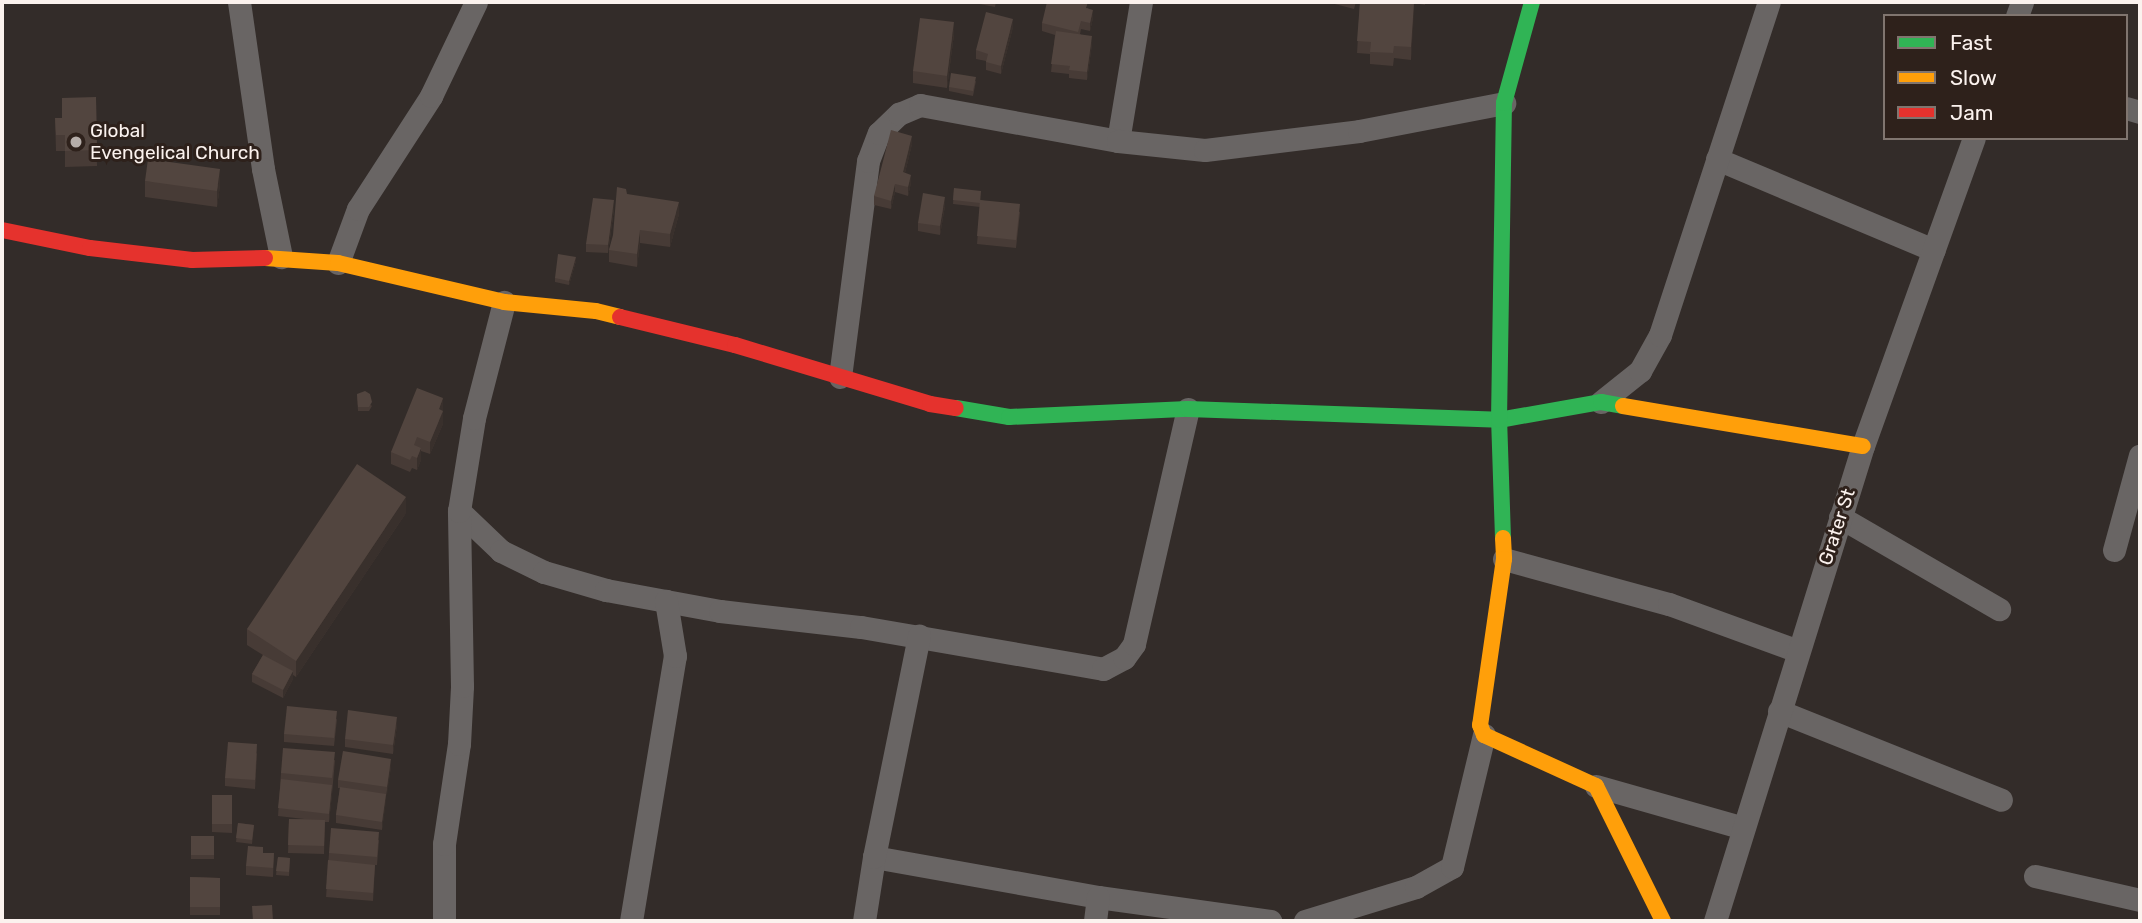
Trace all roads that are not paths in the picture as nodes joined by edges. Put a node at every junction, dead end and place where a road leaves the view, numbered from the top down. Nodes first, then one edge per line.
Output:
1 (239, 2) edge
2 (476, 2) edge
3 (1141, 2) edge
4 (1532, 2) edge
5 (1769, 2) edge
6 (1504, 103) junction
7 (1973, 140) edge
8 (1118, 141) junction
9 (1717, 159) junction
10 (2, 230) edge
11 (1934, 250) junction
12 (281, 257) junction
13 (338, 263) junction
14 (504, 302) junction
15 (840, 377) junction
16 (1601, 402) junction
17 (1188, 409) junction
18 (1499, 420) junction
19 (1863, 446) junction
20 (2140, 455) edge
21 (459, 511) junction
22 (1840, 517) junction
23 (2114, 550) dead end
24 (1504, 559) junction
25 (666, 601) junction
26 (1999, 609) dead end
27 (919, 636) junction
28 (1798, 651) junction
29 (1779, 711) junction
30 (1484, 735) junction
31 (1596, 786) junction
32 (2001, 800) dead end
33 (1743, 828) junction
34 (874, 857) junction
35 (2035, 876) dead end
36 (1098, 897) junction
37 (2140, 900) edge
38 (444, 921) edge
39 (631, 921) edge
40 (864, 921) edge
41 (1095, 921) edge
42 (1270, 921) edge
43 (1306, 921) edge
44 (1663, 921) edge
45 (1714, 921) edge

1 - 12 street
2 - 13 street
3 - 8 street
4 - 6 street
5 - 9 street
6 - 8 street
6 - 18 street
7 - 11 street, Grater St
8 - 15 street
9 - 11 street
9 - 16 street
10 - 12 street
11 - 19 street, Grater St
12 - 13 street
13 - 14 street
14 - 15 street
14 - 21 street
15 - 17 street
16 - 18 street
16 - 19 street
17 - 18 street
17 - 27 street
18 - 24 street
19 - 22 street, Grater St
20 - 23 street
21 - 25 street
21 - 38 street
22 - 26 street
22 - 28 street, Grater St
24 - 28 street
24 - 30 street
25 - 27 street
25 - 39 street
27 - 34 street
28 - 29 street, Grater St
29 - 32 street
29 - 33 street, Grater St
30 - 31 street
30 - 43 street
31 - 33 street
31 - 44 street
33 - 45 street, Grater St
34 - 36 street
34 - 40 street
35 - 37 street
36 - 41 street
36 - 42 street

